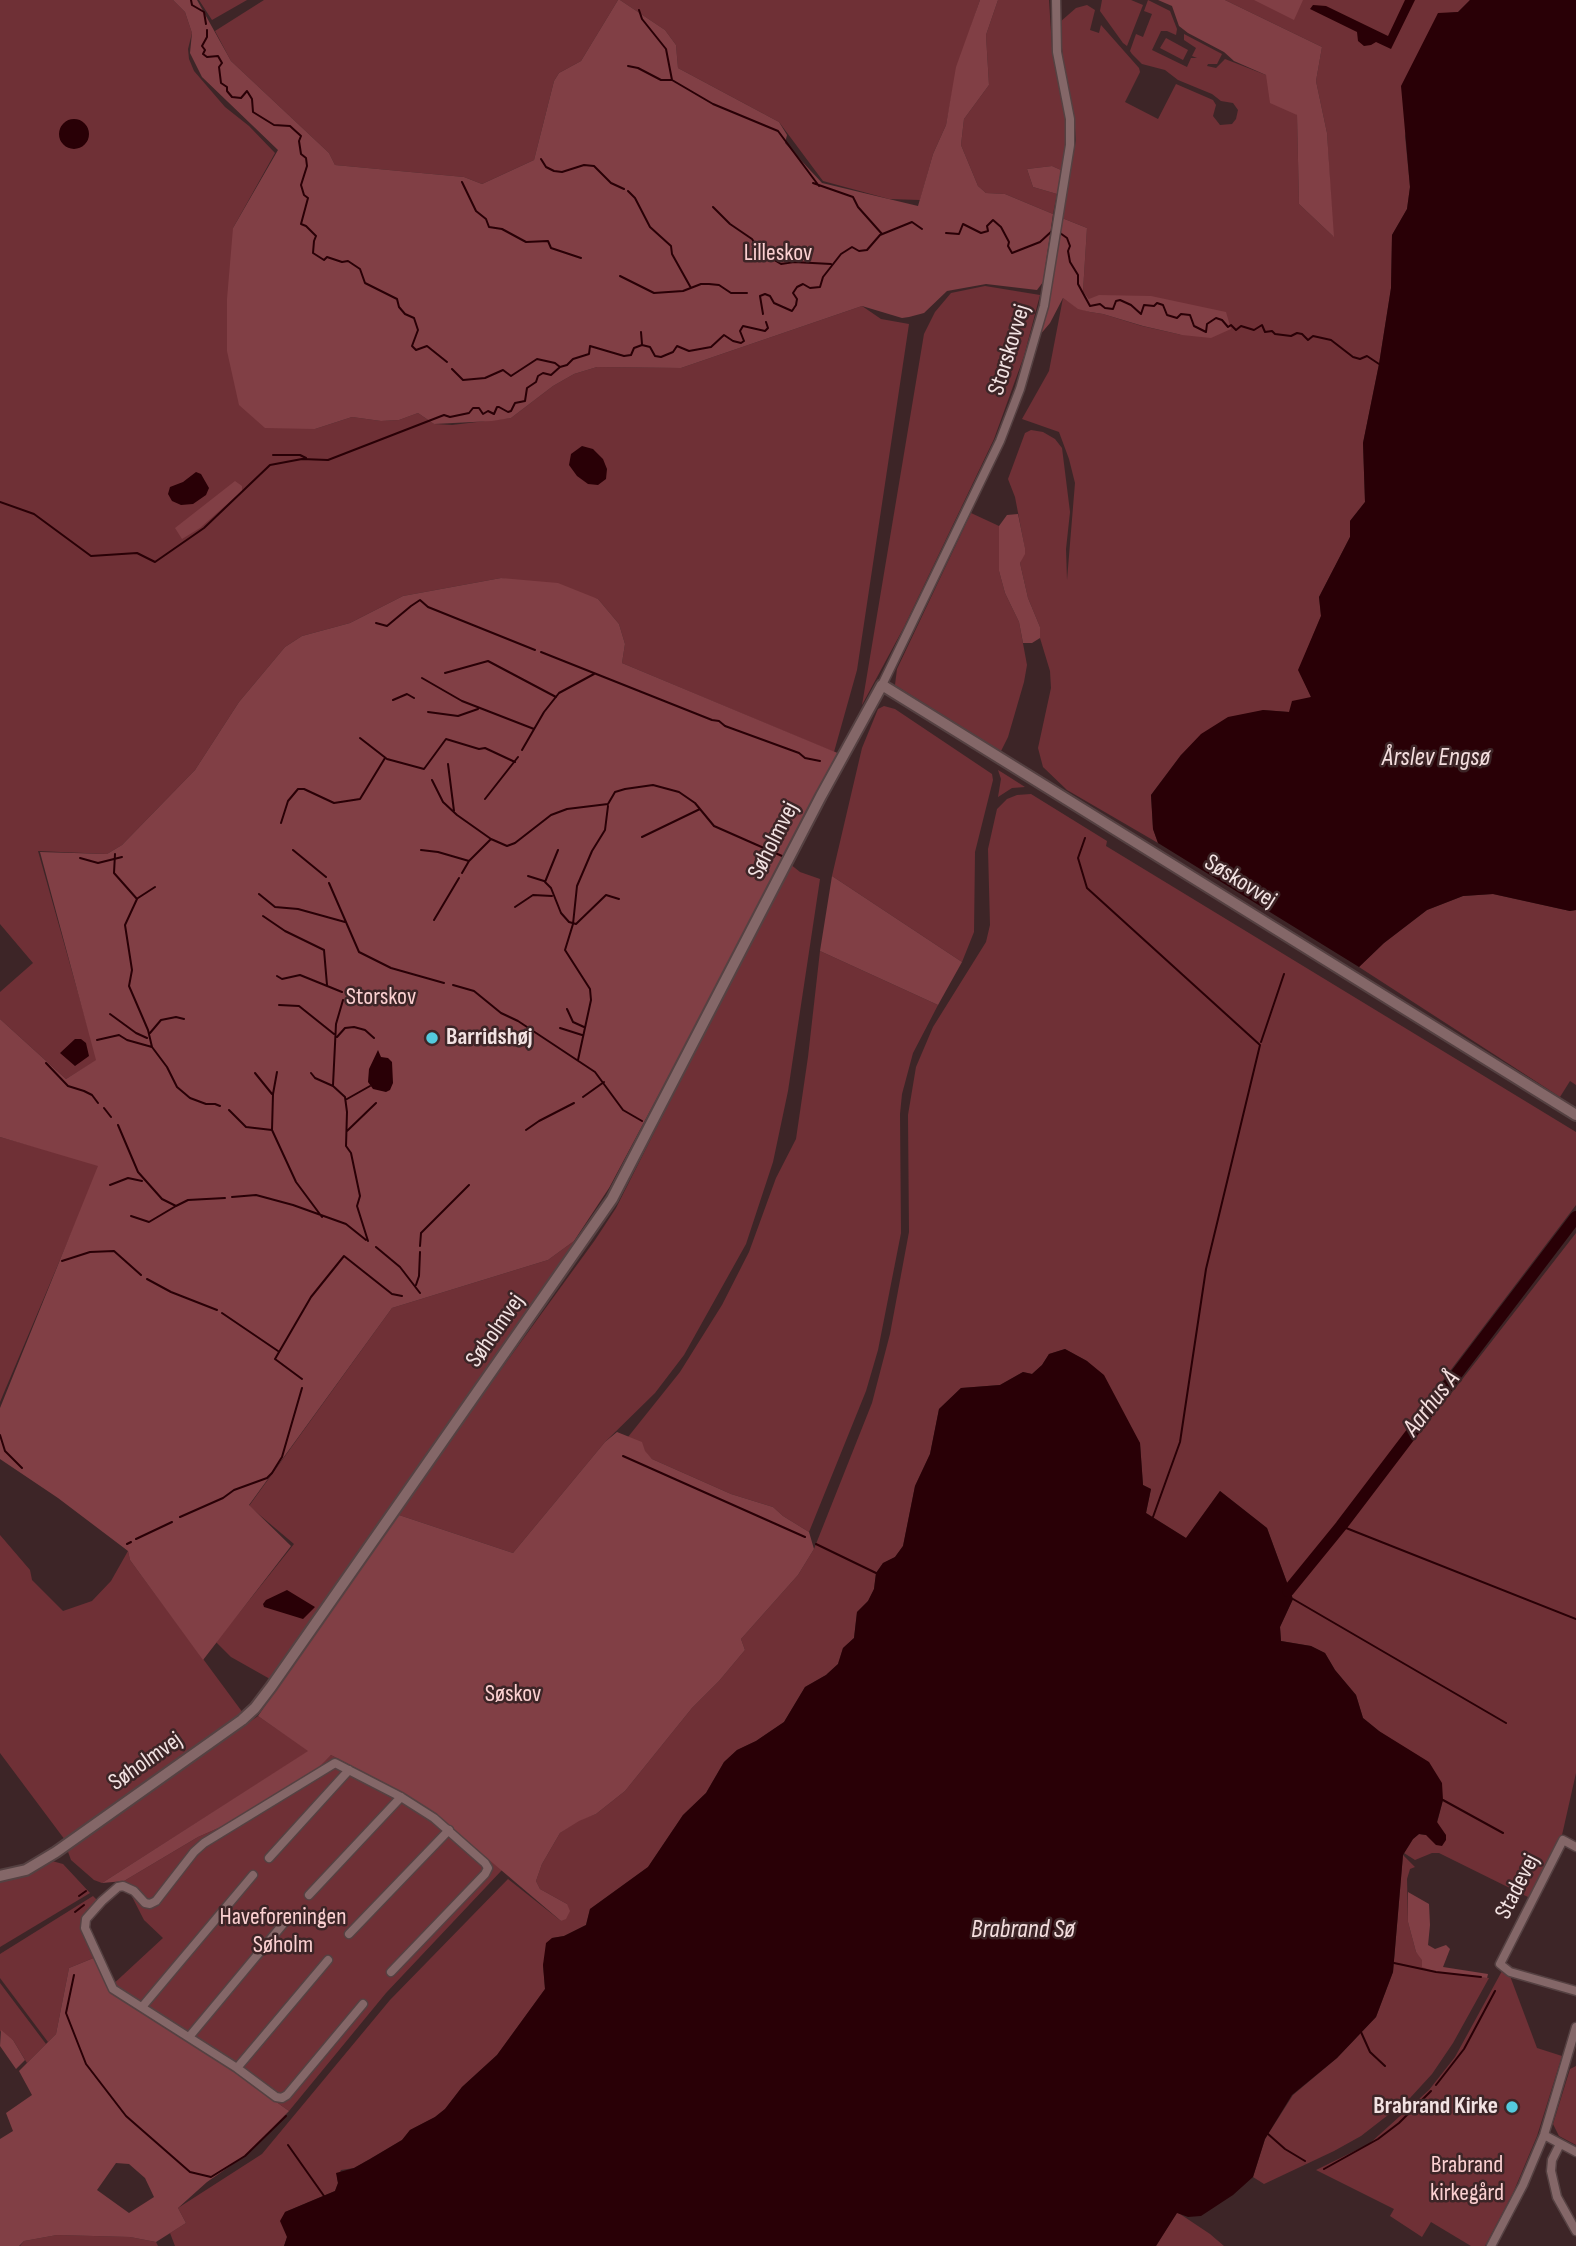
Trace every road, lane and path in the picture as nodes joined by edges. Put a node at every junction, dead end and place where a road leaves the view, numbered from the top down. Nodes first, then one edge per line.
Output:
1 (1056, 0) edge
2 (882, 685) junction
3 (1576, 1115) edge
4 (349, 1770) junction
5 (401, 1797) junction
6 (449, 1830) junction
7 (1576, 1847) edge
8 (269, 1858) dead end
9 (253, 1875) dead end
10 (0, 1876) edge
11 (309, 1895) dead end
12 (289, 1917) dead end
13 (349, 1934) dead end
14 (328, 1960) dead end
15 (391, 1972) dead end
16 (1576, 1991) edge
17 (363, 2004) dead end
18 (142, 2007) junction
19 (1576, 2027) edge
20 (189, 2037) junction
21 (1566, 2060) junction
22 (1576, 2063) edge
23 (237, 2068) junction
24 (1544, 2135) junction
25 (1560, 2144) junction
26 (1576, 2152) edge
27 (1576, 2231) edge
28 (1491, 2246) edge

1 - 2 street, Storskovvej
2 - 3 street, Søskovvej
2 - 10 street, Søholmvej
4 - 5 street
4 - 8 street
4 - 18 street
5 - 6 street
5 - 11 street
6 - 13 street
6 - 15 street
7 - 16 street, Stadevej
9 - 18 street
12 - 20 street
14 - 23 street
17 - 23 street
18 - 20 street
19 - 21 street
20 - 23 street
21 - 22 street
21 - 24 street
24 - 25 street
24 - 28 street
25 - 26 street
25 - 27 street

